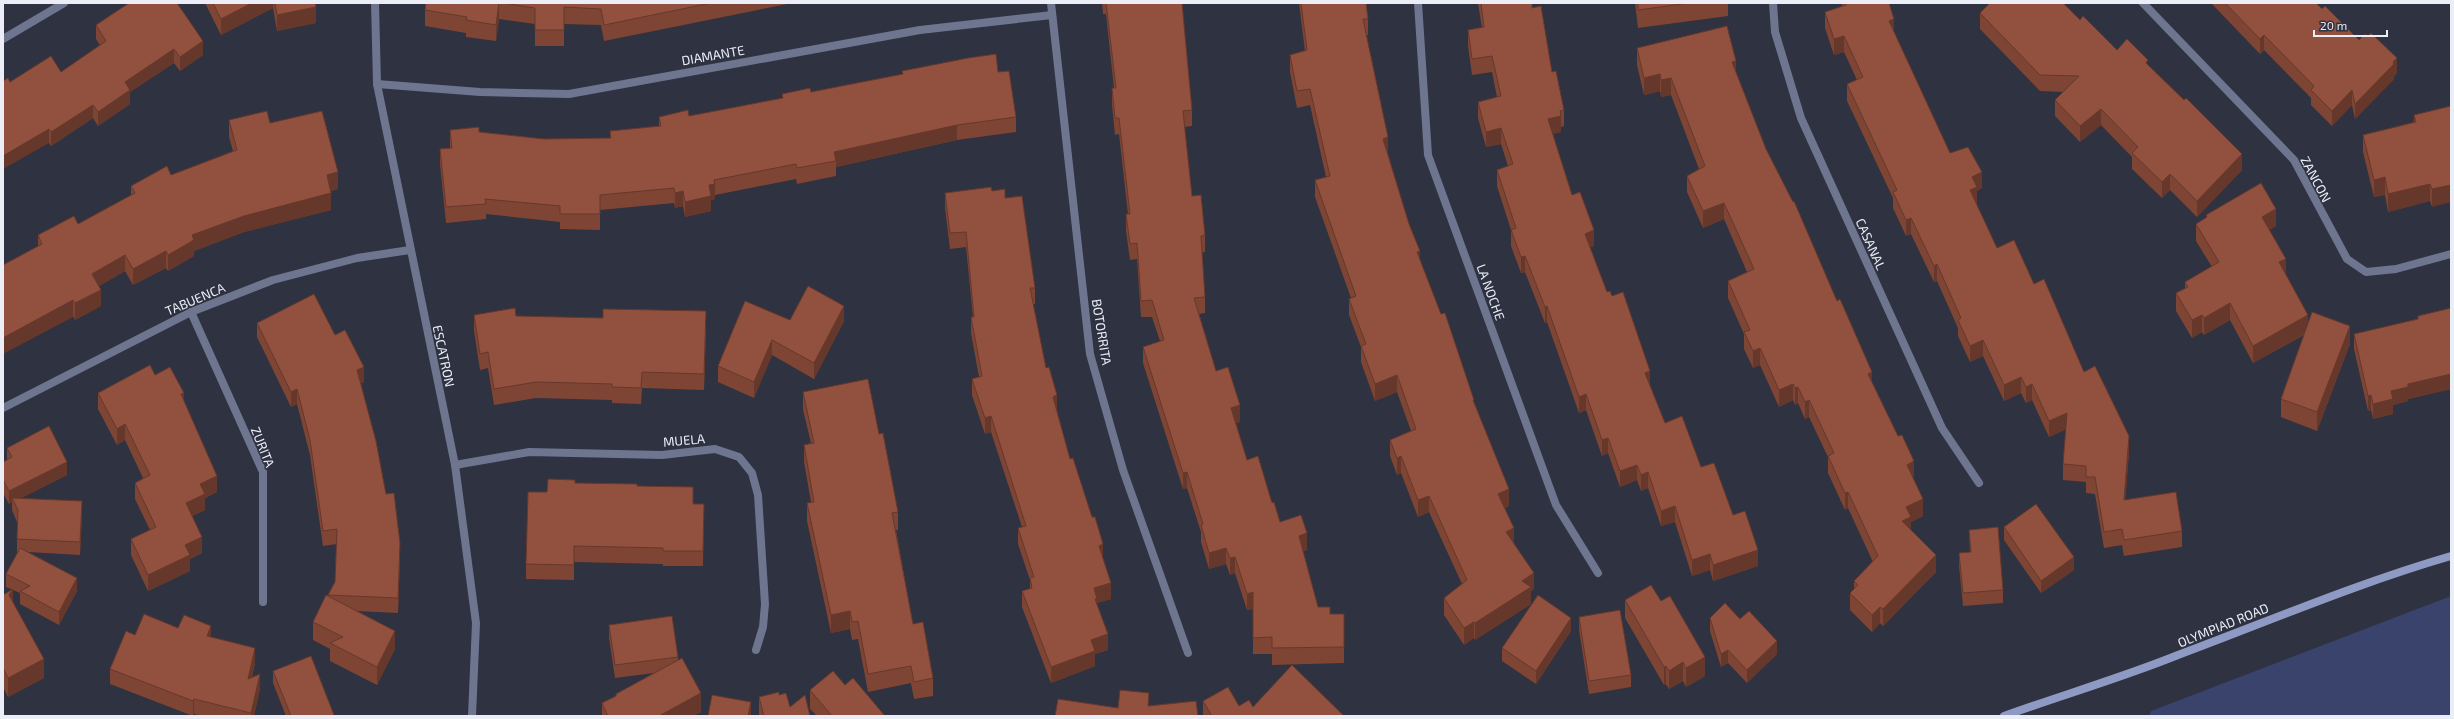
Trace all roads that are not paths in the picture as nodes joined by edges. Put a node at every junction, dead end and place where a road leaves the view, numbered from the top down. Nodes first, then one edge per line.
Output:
1 (64, 3) edge
2 (375, 3) edge
3 (1051, 3) edge
4 (1418, 3) edge
5 (1773, 3) edge
6 (2143, 3) edge
7 (1052, 15) junction
8 (3, 39) edge
9 (377, 84) junction
10 (410, 250) junction
11 (2451, 254) edge
12 (190, 312) junction
13 (3, 408) edge
14 (455, 465) junction
15 (1979, 483) dead end
16 (2451, 556) edge
17 (1598, 573) dead end
18 (263, 602) dead end
19 (756, 650) dead end
20 (1188, 652) dead end
21 (472, 716) edge
22 (2004, 716) edge

1 - 8 street
2 - 9 street, ESCATRON
3 - 7 street, BOTORRITA
4 - 17 street, LA NOCHE
5 - 15 street, CASANAL
6 - 11 street, ZANCON
7 - 9 street, DIAMANTE
7 - 20 street, BOTORRITA
9 - 10 street, ESCATRON
10 - 12 street, TABUENCA
10 - 14 street, ESCATRON
12 - 13 street, TABUENCA
12 - 18 street, ZURITA
14 - 19 street, MUELA
14 - 21 street, ESCATRON
16 - 22 main road, OLYMPIAD ROAD

